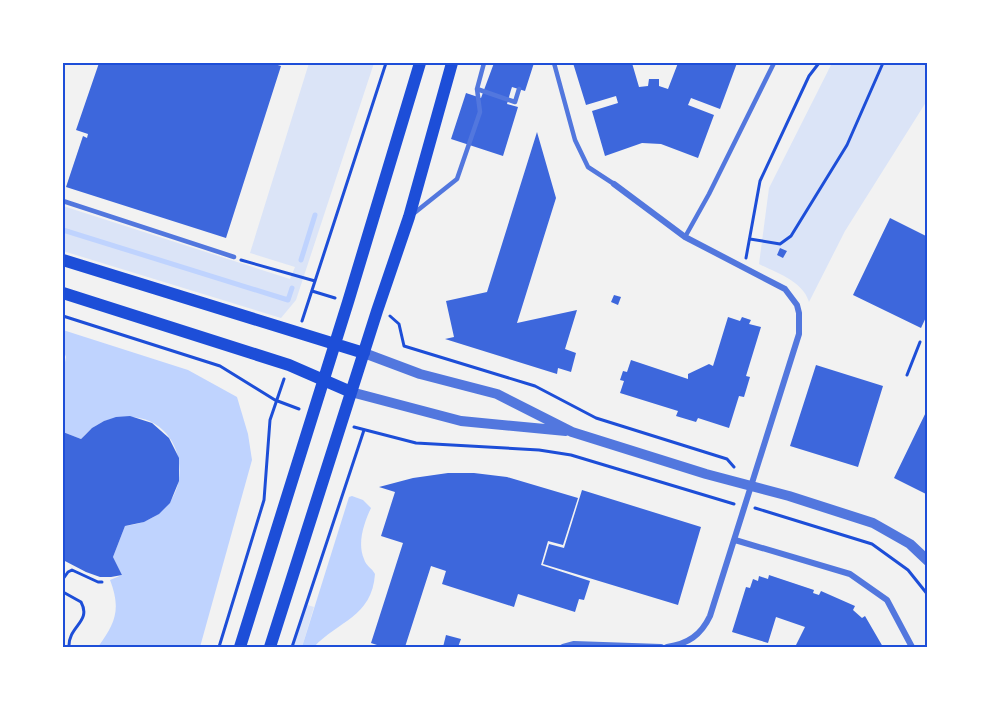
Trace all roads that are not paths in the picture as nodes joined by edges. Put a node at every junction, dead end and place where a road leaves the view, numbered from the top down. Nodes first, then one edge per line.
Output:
1 (420, 63) edge
2 (452, 63) edge
3 (484, 63) edge
4 (554, 63) edge
5 (774, 63) edge
6 (477, 89) junction
7 (519, 89) dead end
8 (614, 184) joint
9 (63, 201) edge
10 (409, 217) junction
11 (685, 237) junction
12 (234, 257) road end
13 (63, 260) edge
14 (63, 293) edge
15 (334, 344) junction
16 (364, 353) junction
17 (324, 380) junction
18 (351, 392) junction
19 (572, 432) junction
20 (751, 486) junction
21 (735, 540) junction
22 (928, 561) edge
23 (240, 647) edge
24 (270, 647) edge
25 (563, 647) edge
26 (661, 647) edge
27 (667, 647) edge
28 (912, 647) edge

1 - 15 main road
2 - 10 main road
3 - 6 lane
4 - 8 lane
5 - 11 lane
6 - 7 lane
6 - 10 lane
8 - 11 street
9 - 12 lane
10 - 16 main road
11 - 20 street
13 - 15 main road
14 - 17 main road
15 - 16 main road
15 - 17 main road
16 - 18 main road
16 - 19 street
17 - 18 main road
17 - 23 main road
18 - 19 street
18 - 24 main road
19 - 20 street
20 - 21 street
20 - 22 street
21 - 27 street
21 - 28 street
25 - 26 street

